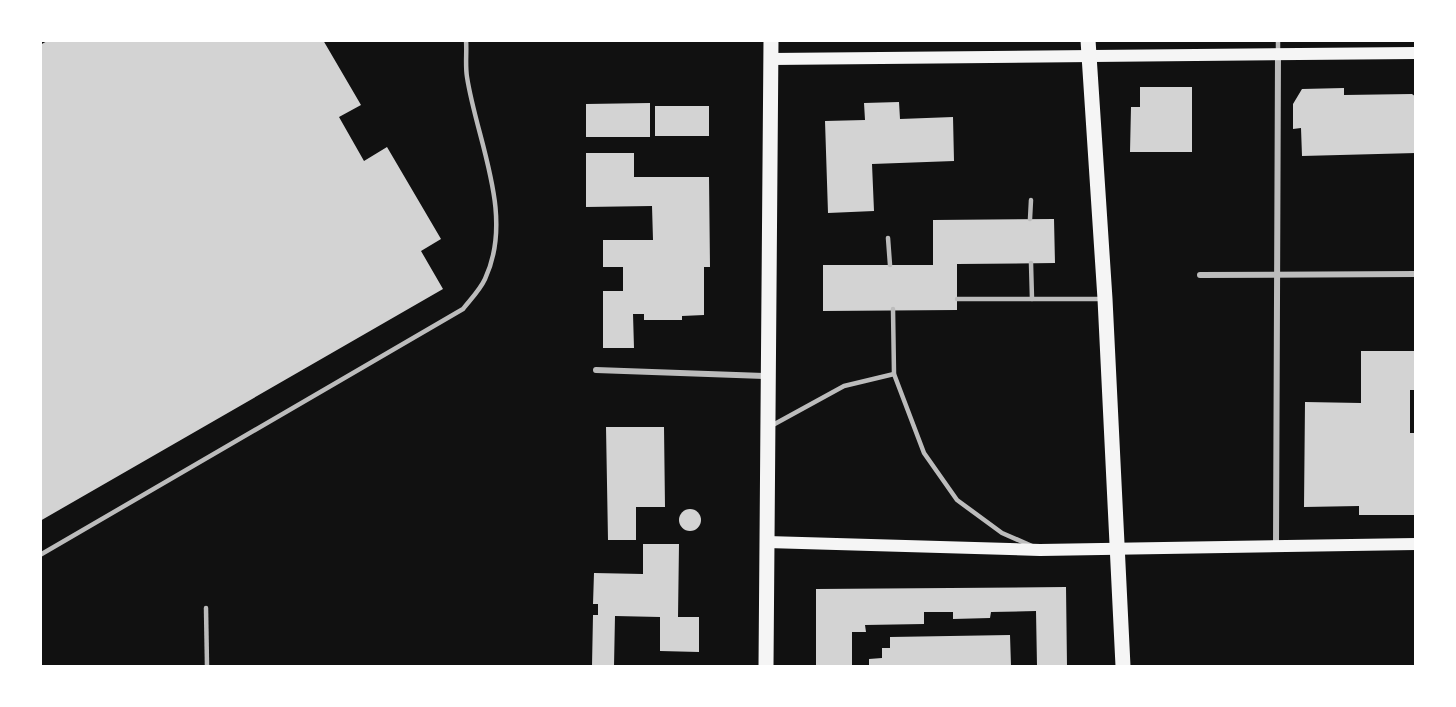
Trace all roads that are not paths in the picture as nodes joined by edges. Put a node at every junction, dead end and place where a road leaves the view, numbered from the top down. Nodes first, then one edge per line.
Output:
1 (466, 40) edge
2 (771, 40) edge
3 (1278, 40) edge
4 (1089, 48) edge
5 (1416, 53) edge
6 (1278, 54) junction
7 (771, 59) junction
8 (1031, 200) dead end
9 (1030, 219) dead end
10 (888, 238) dead end
11 (1030, 263) dead end
12 (890, 265) dead end
13 (1277, 274) junction
14 (1416, 274) edge
15 (1200, 275) dead end
16 (957, 298) dead end
17 (1032, 299) junction
18 (1105, 299) junction
19 (893, 309) dead end
20 (596, 370) dead end
21 (894, 374) junction
22 (767, 376) junction
23 (768, 428) junction
24 (767, 542) junction
25 (1416, 544) edge
26 (1276, 547) junction
27 (1117, 548) junction
28 (1040, 549) junction
29 (40, 555) edge
30 (206, 608) dead end
31 (207, 666) edge
32 (766, 666) edge
33 (1123, 666) edge

1 - 29 lane
2 - 7 main road
3 - 6 lane
4 - 6 main road
4 - 7 main road
4 - 18 main road
5 - 6 main road
6 - 13 street
7 - 22 main road
8 - 9 lane
10 - 12 lane
11 - 17 lane
13 - 14 street
13 - 15 street
13 - 26 street
16 - 17 lane
17 - 18 lane
18 - 27 main road
19 - 21 lane
20 - 22 street
21 - 23 lane
21 - 28 lane
22 - 23 main road
23 - 24 main road
24 - 28 main road
24 - 32 main road
25 - 26 main road
26 - 27 main road
27 - 28 main road
27 - 33 main road
30 - 31 lane

